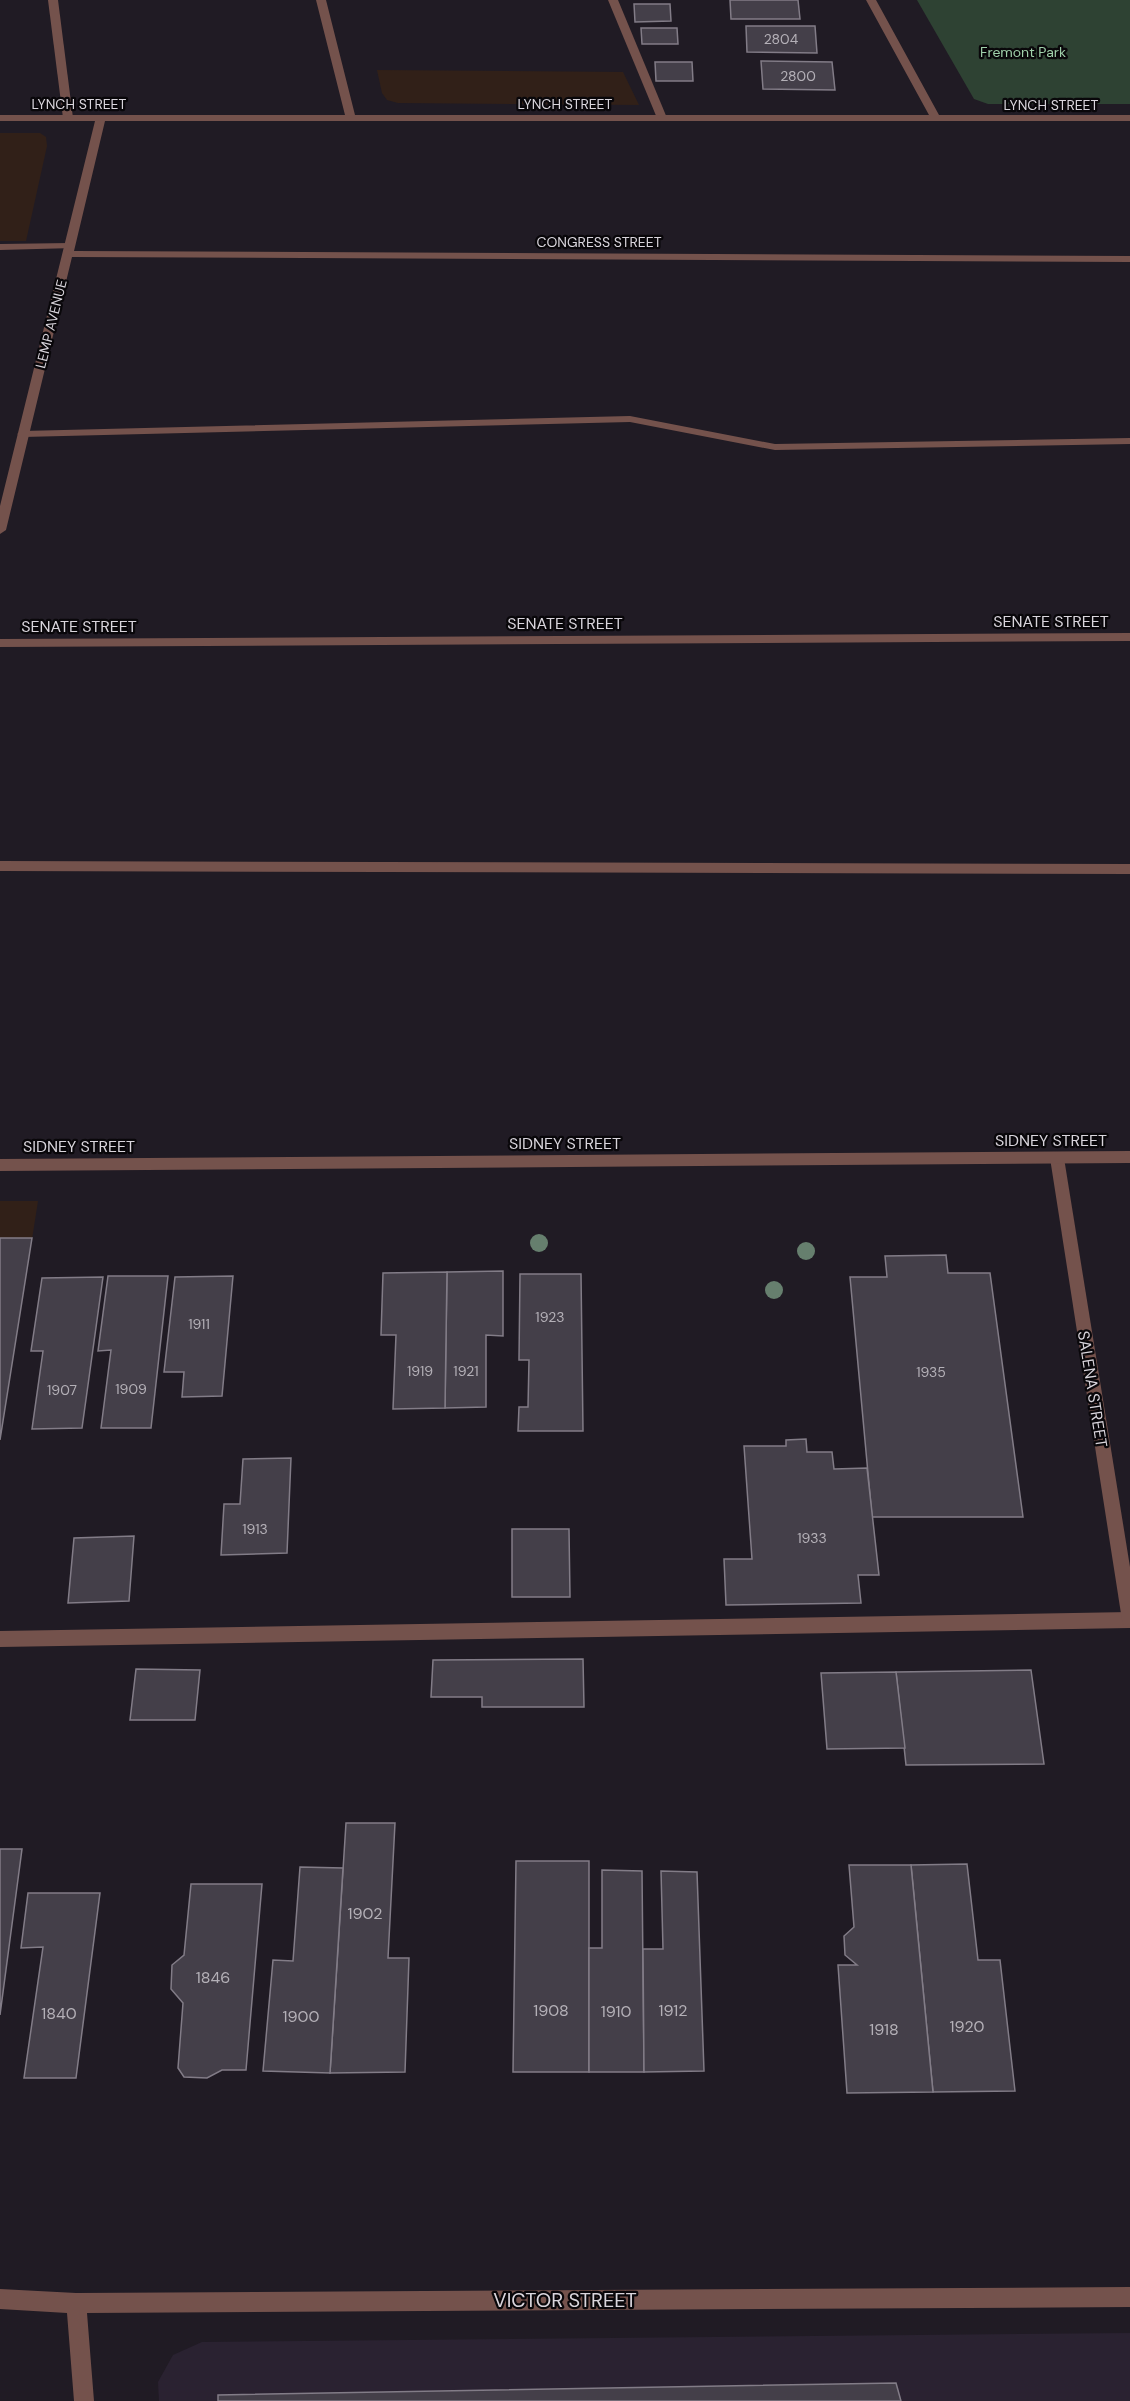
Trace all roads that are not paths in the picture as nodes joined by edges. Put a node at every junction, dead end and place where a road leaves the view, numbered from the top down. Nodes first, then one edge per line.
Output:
1 (53, 0) edge
2 (321, 0) edge
3 (613, 0) edge
4 (871, 0) edge
5 (350, 116) junction
6 (0, 118) edge
7 (68, 118) junction
8 (101, 118) junction
9 (662, 118) junction
10 (936, 118) junction
11 (1130, 118) edge
12 (0, 247) edge
13 (69, 250) junction
14 (1130, 259) edge
15 (23, 434) junction
16 (1130, 441) edge
17 (0, 530) edge
18 (1130, 637) edge
19 (0, 643) edge
20 (0, 866) edge
21 (1130, 869) edge
22 (1130, 1157) edge
23 (1057, 1158) junction
24 (0, 1165) edge
25 (1130, 1620) edge
26 (0, 1639) edge
27 (1130, 2297) edge
28 (0, 2299) edge
29 (76, 2303) junction
30 (84, 2401) edge

1 - 7 street
2 - 5 street
3 - 9 street
4 - 10 street
5 - 8 street, LYNCH STREET
5 - 9 street, LYNCH STREET
6 - 7 street, LYNCH STREET
7 - 8 street, LYNCH STREET
8 - 13 street, LEMP AVENUE
9 - 10 street, LYNCH STREET
10 - 11 street, LYNCH STREET
12 - 13 street, CONGRESS STREET
13 - 14 street, CONGRESS STREET
13 - 15 street, LEMP AVENUE
15 - 16 street
15 - 17 street, LEMP AVENUE
18 - 19 street, SENATE STREET
20 - 21 street
22 - 23 street, SIDNEY STREET
23 - 24 street, SIDNEY STREET
23 - 25 street, SALENA STREET
25 - 26 street
27 - 29 street, VICTOR STREET
28 - 29 street, VICTOR STREET
29 - 30 street

